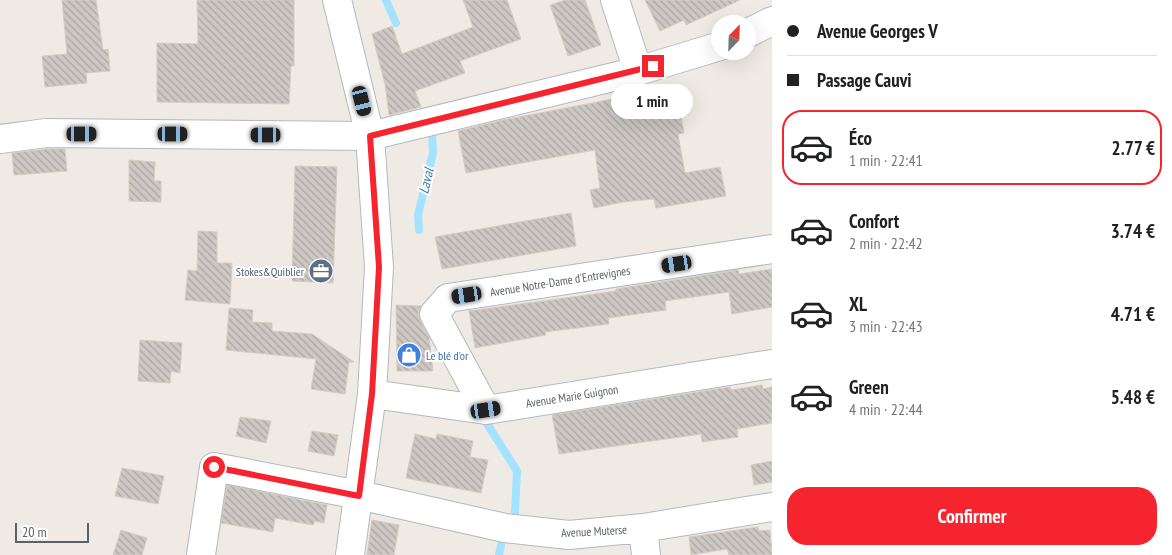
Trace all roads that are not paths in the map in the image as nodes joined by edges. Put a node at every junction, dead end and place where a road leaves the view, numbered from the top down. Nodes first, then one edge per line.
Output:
1 (337, 0) edge
2 (615, 0) edge
3 (772, 22) edge
4 (756, 29) edge
5 (711, 49) edge
6 (638, 71) junction
7 (370, 136) junction
8 (0, 139) edge
9 (772, 249) edge
10 (772, 364) edge
11 (372, 394) junction
12 (486, 410) junction
13 (359, 496) junction
14 (772, 508) edge
15 (643, 528) junction
16 (201, 555) edge
17 (350, 555) edge
18 (646, 555) edge

1 - 7 street
2 - 6 street
3 - 4 street
5 - 6 street
6 - 7 street
7 - 8 street
7 - 11 street
9 - 12 street, Avenue Notre-Dame d'Entrevignes
10 - 12 street, Avenue Marie Guignon
11 - 12 street, Avenue Marie Guignon
11 - 13 street
13 - 15 street, Avenue Muterse
13 - 16 street, Avenue Muterse
13 - 17 street
14 - 15 street, Avenue Muterse
15 - 18 street

